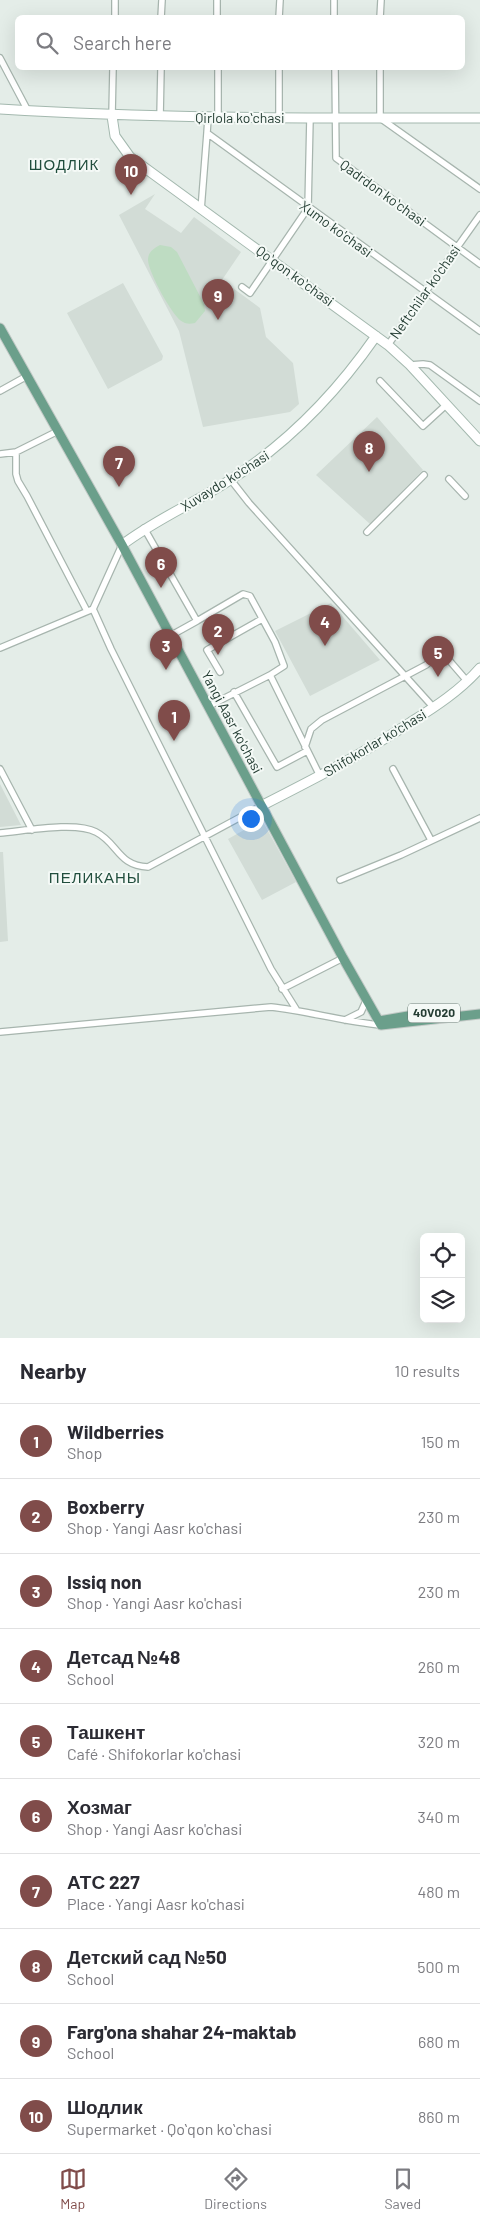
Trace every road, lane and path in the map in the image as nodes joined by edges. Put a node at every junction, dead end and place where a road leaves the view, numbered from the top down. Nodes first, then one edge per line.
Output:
1 (116, 0) edge
2 (162, 0) edge
3 (217, 0) edge
4 (280, 0) edge
5 (334, 0) edge
6 (380, 0) edge
7 (115, 15) edge
8 (161, 15) edge
9 (218, 15) edge
10 (279, 15) edge
11 (334, 15) edge
12 (380, 15) edge
13 (0, 58) edge
14 (113, 70) edge
15 (160, 70) edge
16 (218, 70) edge
17 (279, 70) edge
18 (335, 70) edge
19 (380, 70) edge
20 (0, 109) edge
21 (28, 111) junction
22 (112, 116) junction
23 (160, 117) junction
24 (208, 118) junction
25 (218, 118) junction
26 (279, 118) junction
27 (310, 118) junction
28 (335, 118) junction
29 (380, 118) junction
30 (480, 118) edge
31 (207, 133) junction
32 (480, 189) edge
33 (308, 208) junction
34 (201, 210) junction
35 (480, 215) edge
36 (457, 247) junction
37 (274, 260) junction
38 (480, 264) edge
39 (242, 287) dead end
40 (425, 292) junction
41 (0, 328) edge
42 (480, 331) edge
43 (376, 336) junction
44 (388, 345) junction
45 (410, 365) junction
46 (27, 376) junction
47 (380, 381) dead end
48 (0, 391) edge
49 (480, 401) edge
50 (446, 405) junction
51 (58, 431) junction
52 (480, 441) edge
53 (16, 452) junction
54 (0, 454) edge
55 (424, 475) dead end
56 (449, 479) dead end
57 (231, 480) junction
58 (465, 496) dead end
59 (144, 528) junction
60 (367, 532) dead end
61 (122, 545) junction
62 (90, 610) junction
63 (262, 619) junction
64 (197, 621) junction
65 (170, 636) junction
66 (0, 648) edge
67 (480, 668) edge
68 (220, 672) dead end
69 (270, 675) junction
70 (406, 676) junction
71 (467, 681) junction
72 (234, 692) junction
73 (209, 706) junction
74 (434, 708) junction
75 (306, 749) junction
76 (0, 769) edge
77 (392, 769) dead end
78 (320, 776) junction
79 (261, 806) junction
80 (480, 818) edge
81 (32, 830) junction
82 (0, 834) edge
83 (206, 836) junction
84 (431, 840) junction
85 (340, 880) dead end
86 (343, 958) junction
87 (282, 989) junction
88 (366, 1001) junction
89 (480, 1008) edge
90 (296, 1009) junction
91 (480, 1014) edge
92 (342, 1020) junction
93 (384, 1022) junction
94 (0, 1032) edge

1 - 7 street
2 - 8 street
3 - 9 street
4 - 10 street
5 - 11 street
6 - 12 street
13 - 21 street
14 - 22 street
15 - 23 street
16 - 25 street
17 - 26 street
18 - 28 street, Qadrdon koʻchasi
19 - 29 street
20 - 21 street, Qirlola koʻchasi
21 - 22 street, Qirlola koʻchasi
22 - 23 street, Qirlola koʻchasi
22 - 34 street, Qoʻqon koʻchasi
23 - 24 street, Qirlola koʻchasi
24 - 25 street, Qirlola koʻchasi
24 - 31 street
25 - 26 street, Qirlola koʻchasi
26 - 27 street, Qirlola koʻchasi
27 - 28 street, Qirlola koʻchasi
27 - 33 street
28 - 29 street, Qirlola koʻchasi
28 - 36 street, Qadrdon koʻchasi
29 - 30 street, Qirlola koʻchasi
29 - 32 street
31 - 33 street, Xumo ko'chasi
31 - 34 street
33 - 37 street
33 - 40 street, Xumo ko'chasi
34 - 37 street, Qoʻqon koʻchasi
35 - 36 street, Neftchilar ko'chasi
36 - 38 street, Qadrdon koʻchasi
36 - 40 street, Neftchilar ko'chasi
37 - 39 street
37 - 43 street, Qoʻqon koʻchasi
40 - 42 street, Xumo ko'chasi
40 - 44 street, Neftchilar ko'chasi
41 - 46 main road, Yangi Aasr ko'chasi
43 - 44 street, Qoʻqon koʻchasi
43 - 57 street, Xuvaydo ko'chasi
44 - 45 street, Qoʻqon koʻchasi
45 - 49 street
45 - 50 street, Qoʻqon koʻchasi
46 - 48 street
46 - 51 main road, Yangi Aasr ko'chasi
47 - 50 street
50 - 52 street, Qoʻqon koʻchasi
51 - 53 street
51 - 61 main road, Yangi Aasr ko'chasi
53 - 54 street
53 - 62 street
55 - 60 street
56 - 58 street
57 - 59 street, Xuvaydo ko'chasi
57 - 70 street
59 - 61 street, Xuvaydo ko'chasi
59 - 64 street
61 - 62 street
61 - 65 main road, Yangi Aasr ko'chasi
62 - 66 street
62 - 83 street
63 - 64 street
63 - 68 street
63 - 69 street
64 - 65 street
65 - 73 main road, Yangi Aasr ko'chasi
67 - 71 street, Shifokorlar ko'chasi
69 - 72 street
69 - 75 street
70 - 71 street
70 - 74 street
70 - 75 street
71 - 74 street, Shifokorlar ko'chasi
72 - 73 street
72 - 75 street
73 - 79 main road, Yangi Aasr ko'chasi
74 - 78 street, Shifokorlar ko'chasi
75 - 78 street
76 - 81 street
77 - 84 street
78 - 79 street, Shifokorlar ko'chasi
79 - 83 street
79 - 86 main road, Yangi Aasr ko'chasi
80 - 84 street
81 - 82 street
81 - 83 street
83 - 87 street
84 - 85 street
86 - 87 street
86 - 88 main road, Yangi Aasr ko'chasi
87 - 90 street
88 - 92 street
88 - 93 main road, Yangi Aasr ko'chasi
89 - 93 main road, 40V020
90 - 92 street
90 - 94 street
91 - 93 main road
92 - 93 street

